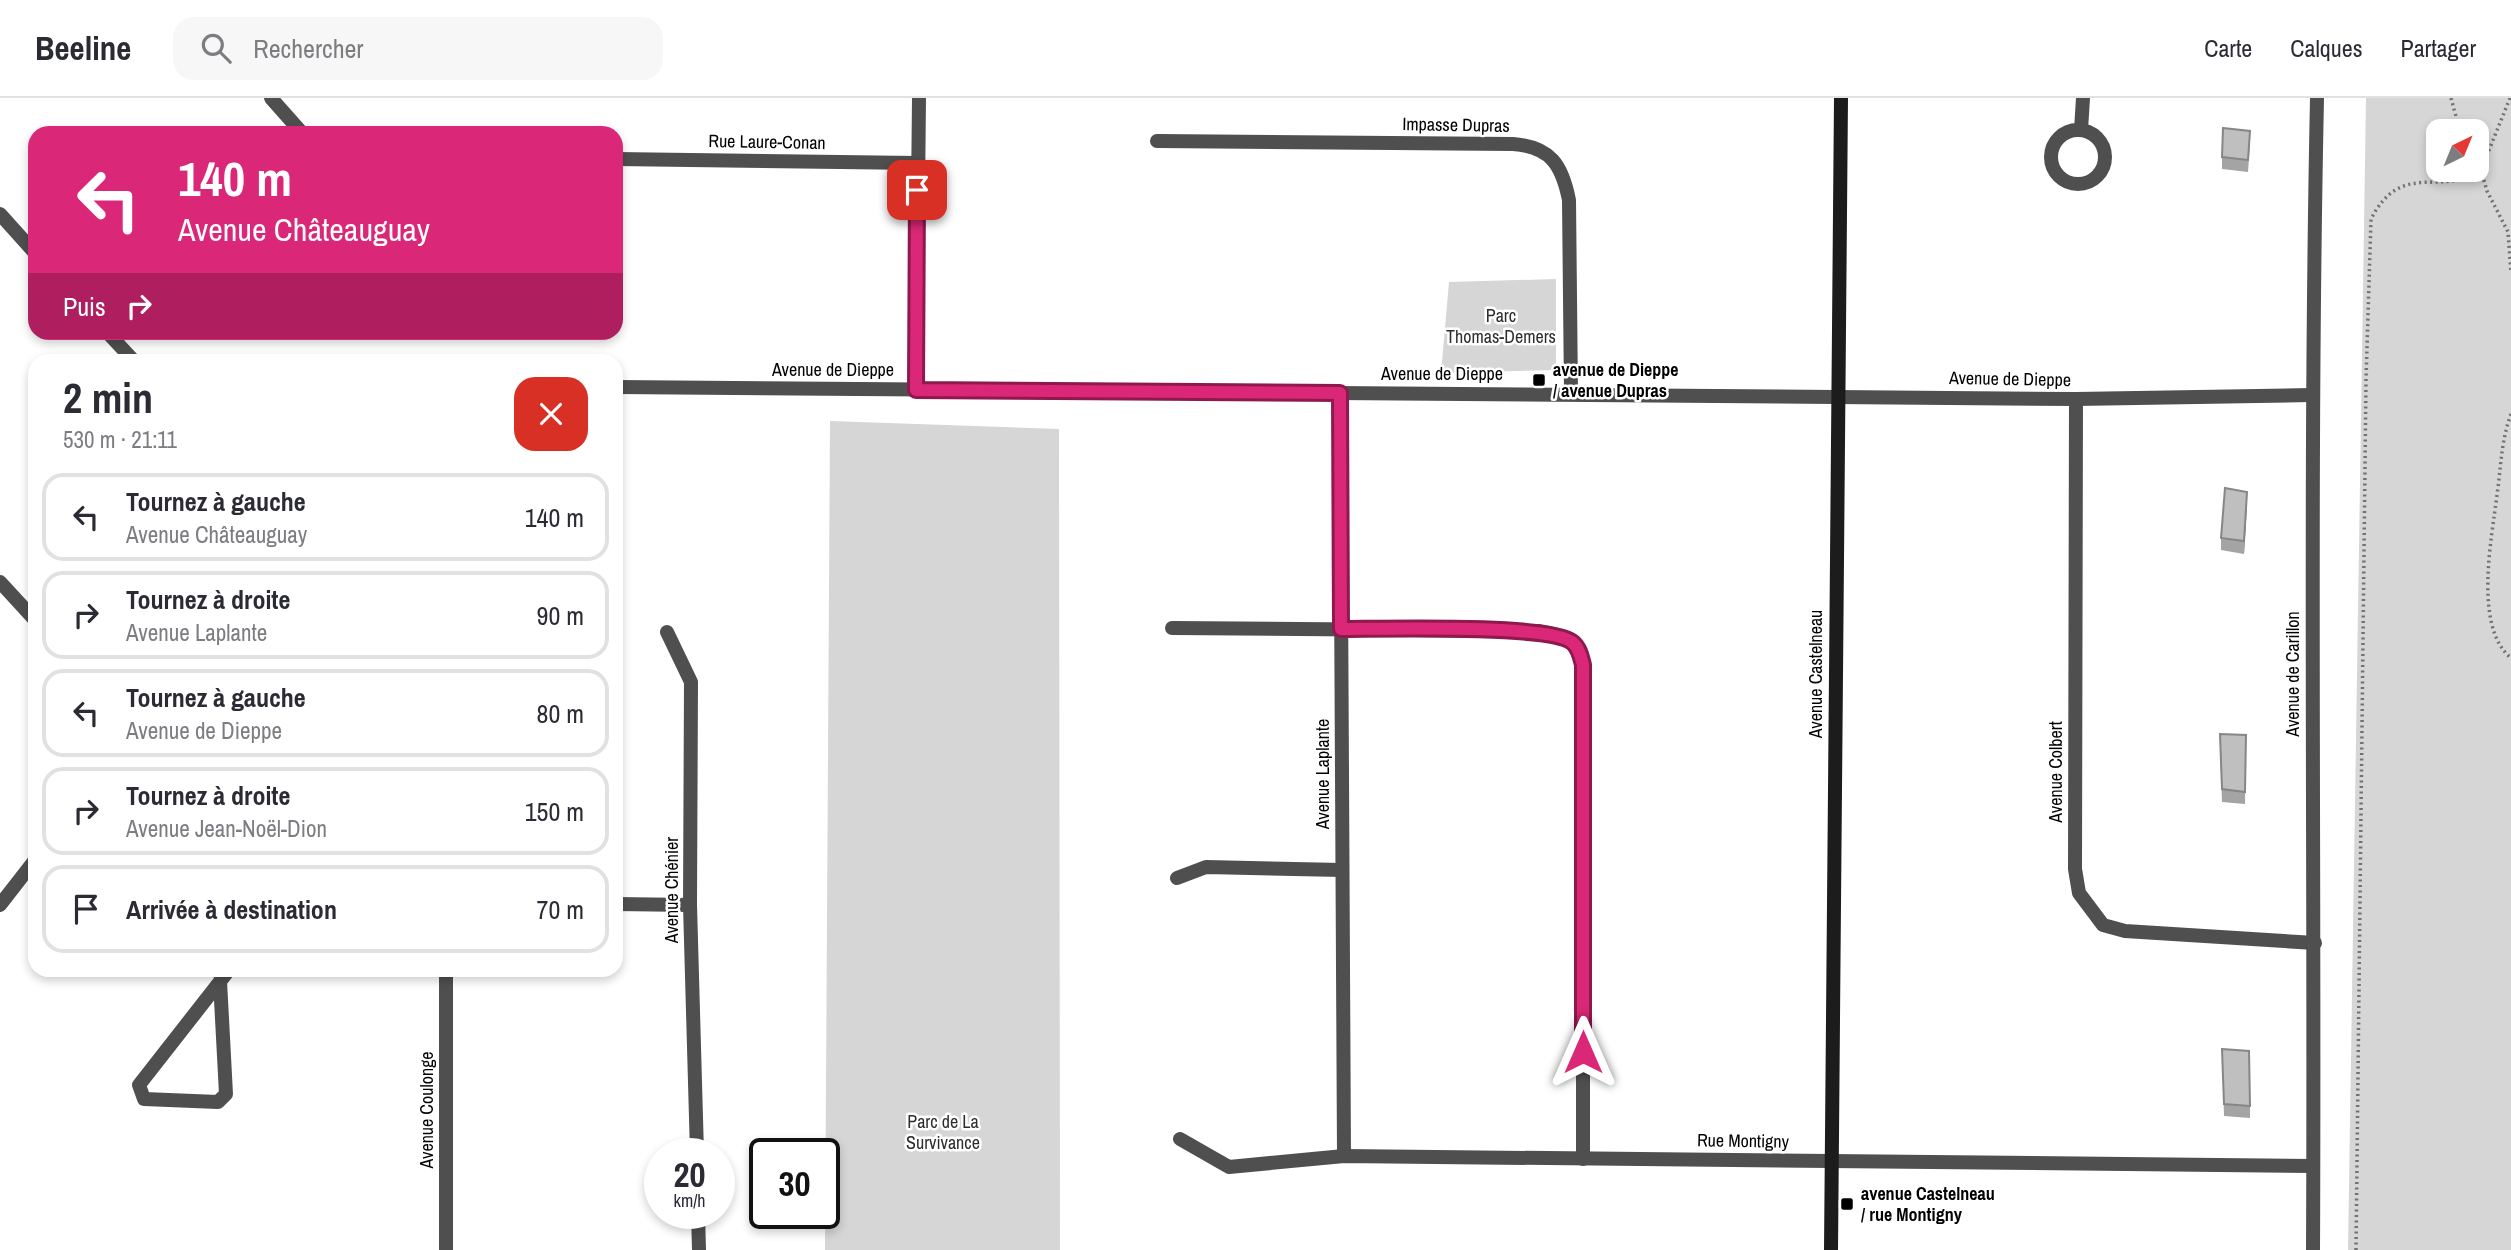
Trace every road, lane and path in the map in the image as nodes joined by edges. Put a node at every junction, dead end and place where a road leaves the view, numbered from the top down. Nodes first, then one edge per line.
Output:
1 (271, 98) edge
2 (919, 98) edge
3 (1841, 98) edge
4 (2082, 98) edge
5 (2317, 98) edge
6 (2451, 98) edge
7 (2510, 98) edge
8 (2457, 119) edge
9 (296, 126) edge
10 (2081, 130) dead end
11 (1157, 141) dead end
12 (2489, 150) edge
13 (623, 159) edge
14 (917, 163) junction
15 (2436, 182) edge
16 (2484, 182) edge
17 (0, 214) edge
18 (28, 245) edge
19 (2511, 273) edge
20 (114, 340) edge
21 (127, 354) edge
22 (623, 387) edge
23 (916, 390) junction
24 (1340, 393) junction
25 (1572, 394) junction
26 (2311, 395) junction
27 (1837, 396) junction
28 (2076, 399) junction
29 (2511, 414) edge
30 (0, 582) edge
31 (28, 612) edge
32 (1171, 628) dead end
33 (1341, 629) junction
34 (667, 632) dead end
35 (2511, 658) edge
36 (28, 869) edge
37 (1342, 870) junction
38 (1177, 878) dead end
39 (623, 904) edge
40 (0, 905) edge
41 (690, 905) junction
42 (2315, 943) junction
43 (222, 977) edge
44 (224, 977) edge
45 (446, 977) edge
46 (697, 1138) edge
47 (1180, 1139) dead end
48 (1344, 1156) junction
49 (1583, 1159) junction
50 (1832, 1161) junction
51 (2313, 1166) junction
52 (698, 1229) edge
53 (446, 1250) edge
54 (699, 1250) edge
55 (1831, 1250) edge
56 (2312, 1250) edge
57 (2356, 1250) edge

1 - 9 street
2 - 14 street
3 - 27 street, Avenue Castelneau
4 - 10 street
5 - 26 street, Avenue de Carillon
6 - 8 path
7 - 12 path
11 - 25 street, Impasse Dupras
13 - 14 street, Rue Laure-Conan
14 - 23 street
15 - 57 path
16 - 19 path
17 - 18 street
20 - 21 street
22 - 23 street, Avenue de Dieppe
23 - 24 street, Avenue de Dieppe
24 - 25 street, Avenue de Dieppe
24 - 33 street, Avenue Laplante
25 - 27 street, Avenue de Dieppe
26 - 28 street, Avenue de Dieppe
26 - 42 street, Avenue de Carillon
27 - 28 street, Avenue de Dieppe
27 - 50 street, Avenue Castelneau
28 - 42 street, Avenue Colbert
29 - 35 path
30 - 31 street
32 - 33 street
33 - 37 street, Avenue Laplante
33 - 49 street
34 - 41 street, Avenue Chénier
36 - 40 street
37 - 38 street
37 - 48 street, Avenue Laplante
39 - 41 street
41 - 46 street, Avenue Chénier
42 - 51 street, Avenue de Carillon
43 - 44 street
45 - 53 street, Avenue Coulonge
47 - 48 street, Rue Montigny
48 - 49 street, Rue Montigny
49 - 50 street, Rue Montigny
50 - 51 street, Rue Montigny
50 - 55 street, Avenue Castelneau
51 - 56 street, Avenue de Carillon
52 - 54 street

